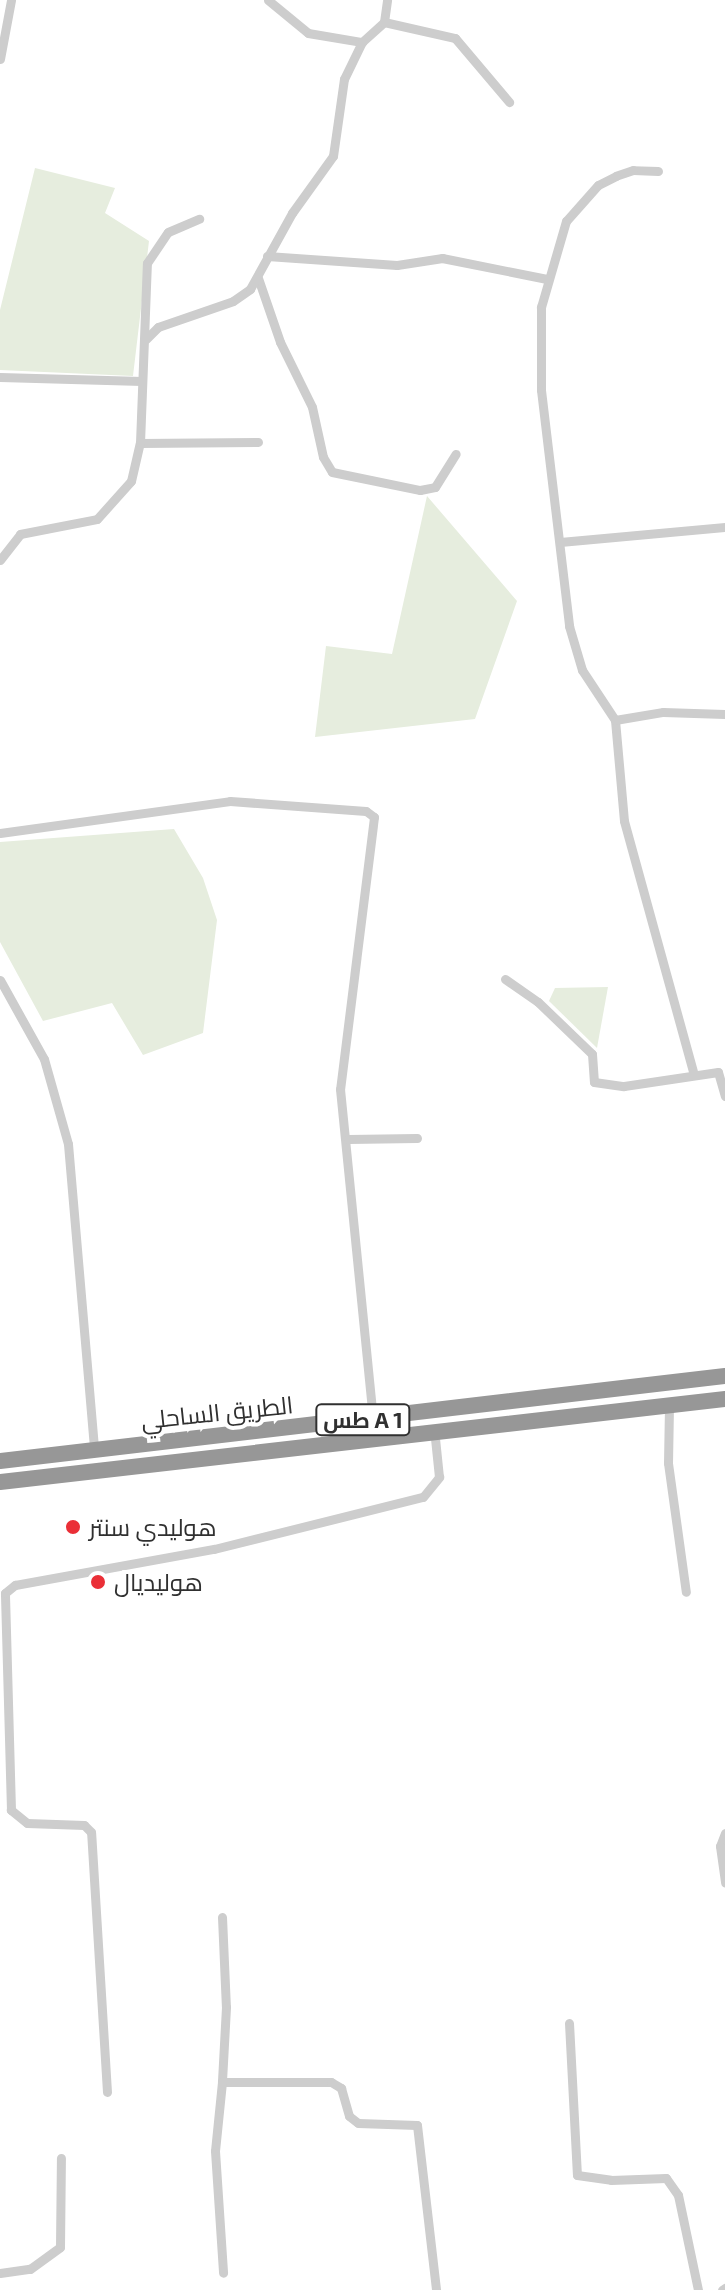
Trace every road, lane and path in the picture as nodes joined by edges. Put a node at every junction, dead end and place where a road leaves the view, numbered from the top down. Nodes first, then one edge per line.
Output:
1 (11, 0) edge
2 (268, 0) edge
3 (387, 0) edge
4 (384, 22) junction
5 (362, 42) junction
6 (0, 59) edge
7 (509, 102) dead end
8 (658, 171) dead end
9 (199, 219) dead end
10 (267, 256) junction
11 (258, 278) junction
12 (547, 279) junction
13 (146, 339) junction
14 (0, 377) edge
15 (142, 381) junction
16 (258, 442) dead end
17 (140, 443) junction
18 (456, 454) dead end
19 (725, 527) edge
20 (560, 542) junction
21 (0, 560) edge
22 (725, 714) edge
23 (615, 720) junction
24 (0, 833) edge
25 (505, 979) dead end
26 (0, 980) edge
27 (694, 1075) junction
28 (725, 1096) edge
29 (417, 1138) dead end
30 (348, 1139) junction
31 (725, 1376) edge
32 (725, 1399) edge
33 (669, 1406) junction
34 (373, 1419) junction
35 (434, 1429) junction
36 (94, 1450) junction
37 (0, 1461) edge
38 (0, 1482) edge
39 (686, 1592) dead end
40 (725, 1833) edge
41 (725, 1883) edge
42 (222, 1917) dead end
43 (569, 2023) dead end
44 (222, 2082) junction
45 (107, 2092) dead end
46 (61, 2158) dead end
47 (0, 2273) edge
48 (223, 2273) dead end
49 (436, 2290) edge
50 (698, 2290) edge

1 - 6 street
2 - 5 street
3 - 4 street
4 - 5 street
4 - 7 street
5 - 10 street
8 - 12 street
9 - 13 street
10 - 11 street
10 - 12 street
11 - 13 street
11 - 18 street
12 - 20 street
13 - 15 street
14 - 15 street
15 - 17 street
16 - 17 street
17 - 21 street
19 - 20 street
20 - 23 street
22 - 23 street
23 - 27 street
24 - 30 street
25 - 27 street
26 - 36 street
27 - 28 street
29 - 30 street
30 - 34 street
31 - 34 highway, الطريق الساحلي / طس A 1
32 - 33 highway, الطريق الساحلي / طس A 1
33 - 35 highway, الطريق الساحلي / طس A 1
33 - 39 street
34 - 36 highway, الطريق الساحلي / طس A 1
35 - 38 highway, الطريق الساحلي / طس A 1
35 - 45 street
36 - 37 highway, الطريق الساحلي / طس A 1
40 - 41 street
42 - 44 street
43 - 50 street
44 - 48 street
44 - 49 street
46 - 47 street

